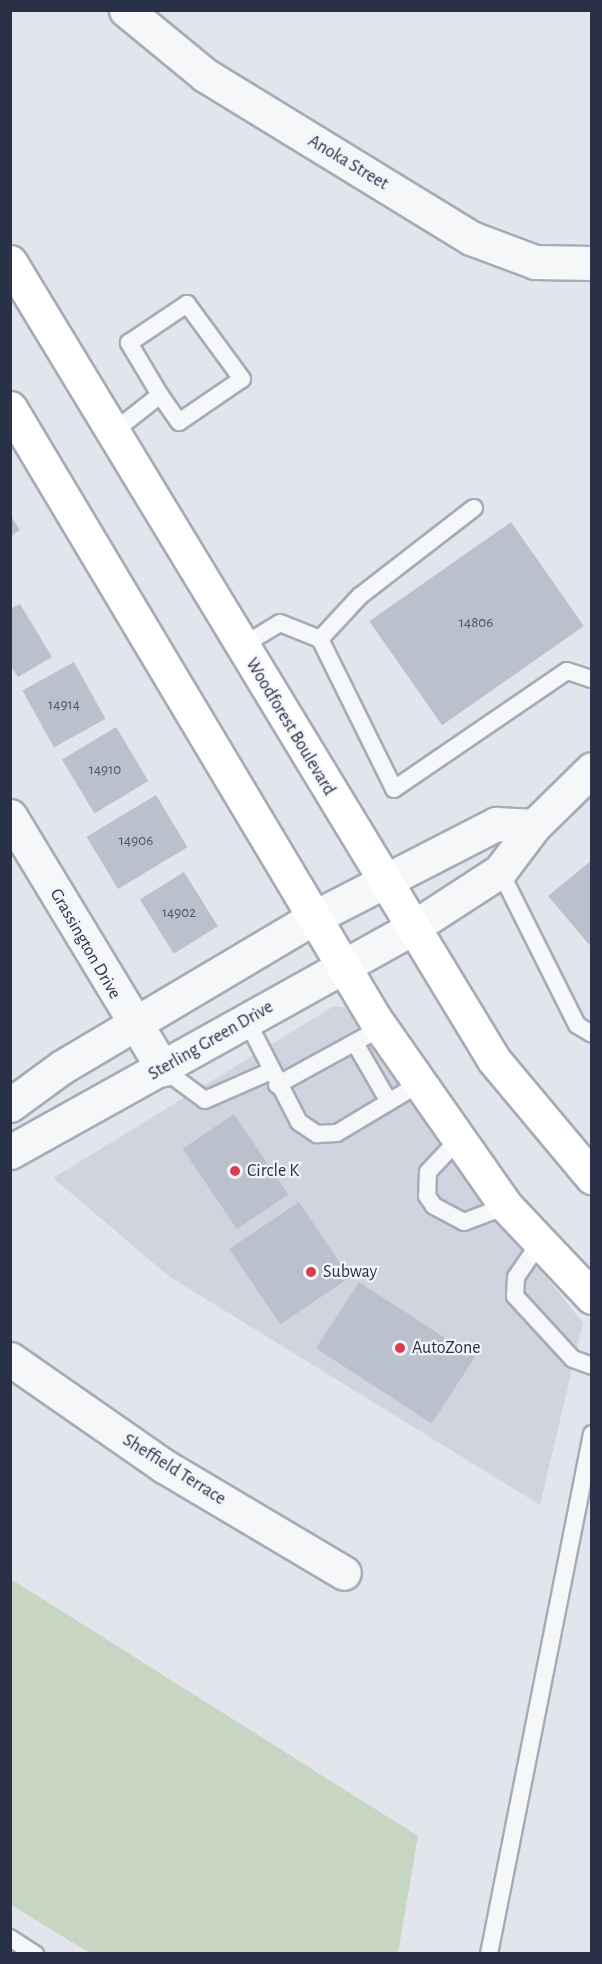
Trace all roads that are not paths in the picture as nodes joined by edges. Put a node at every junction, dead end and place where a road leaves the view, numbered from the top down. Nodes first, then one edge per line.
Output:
1 (126, 10) edge
2 (10, 262) edge
3 (591, 263) edge
4 (160, 395) junction
5 (10, 408) edge
6 (113, 432) junction
7 (474, 508) dead end
8 (320, 639) junction
9 (242, 646) junction
10 (591, 679) edge
11 (591, 769) edge
12 (10, 816) edge
13 (534, 826) junction
14 (500, 871) junction
15 (383, 881) junction
16 (313, 918) junction
17 (412, 928) junction
18 (343, 966) junction
19 (247, 1021) junction
20 (132, 1025) junction
21 (591, 1034) edge
22 (368, 1036) junction
23 (163, 1069) junction
24 (274, 1078) junction
25 (419, 1084) junction
26 (389, 1102) junction
27 (10, 1105) edge
28 (458, 1140) junction
29 (10, 1152) edge
30 (591, 1177) edge
31 (506, 1206) junction
32 (540, 1242) junction
33 (591, 1297) edge
34 (10, 1359) edge
35 (591, 1366) edge
36 (591, 1434) edge
37 (344, 1573) dead end
38 (10, 1938) edge
39 (35, 1953) edge
40 (489, 1953) edge

1 - 3 street, Anoka Street
2 - 6 main road, Woodforest Boulevard
4 - 4 lane
4 - 6 lane
5 - 16 main road
6 - 9 main road, Woodforest Boulevard
7 - 8 lane
8 - 9 lane
8 - 10 lane
9 - 15 main road, Woodforest Boulevard
11 - 13 street, Sterling Green Drive
12 - 20 street, Grassington Drive
13 - 14 street, Sterling Green Drive
13 - 15 street
14 - 17 street, Sterling Green Drive
14 - 21 lane
15 - 16 street
15 - 17 main road, Woodforest Boulevard
16 - 18 main road
16 - 20 street
17 - 18 street, Sterling Green Drive
17 - 30 main road, Woodforest Boulevard
18 - 19 street, Sterling Green Drive
18 - 22 main road
19 - 23 street, Sterling Green Drive
19 - 24 lane
20 - 23 street, Grassington Drive
20 - 27 street
22 - 24 lane
22 - 25 main road
22 - 26 lane
23 - 24 lane
23 - 29 street, Sterling Green Drive
24 - 26 lane
25 - 26 lane
25 - 28 main road
28 - 31 main road
28 - 31 lane
31 - 32 main road
32 - 33 main road
32 - 35 lane
34 - 37 street, Sheffield Terrace
36 - 40 lane
38 - 39 lane

